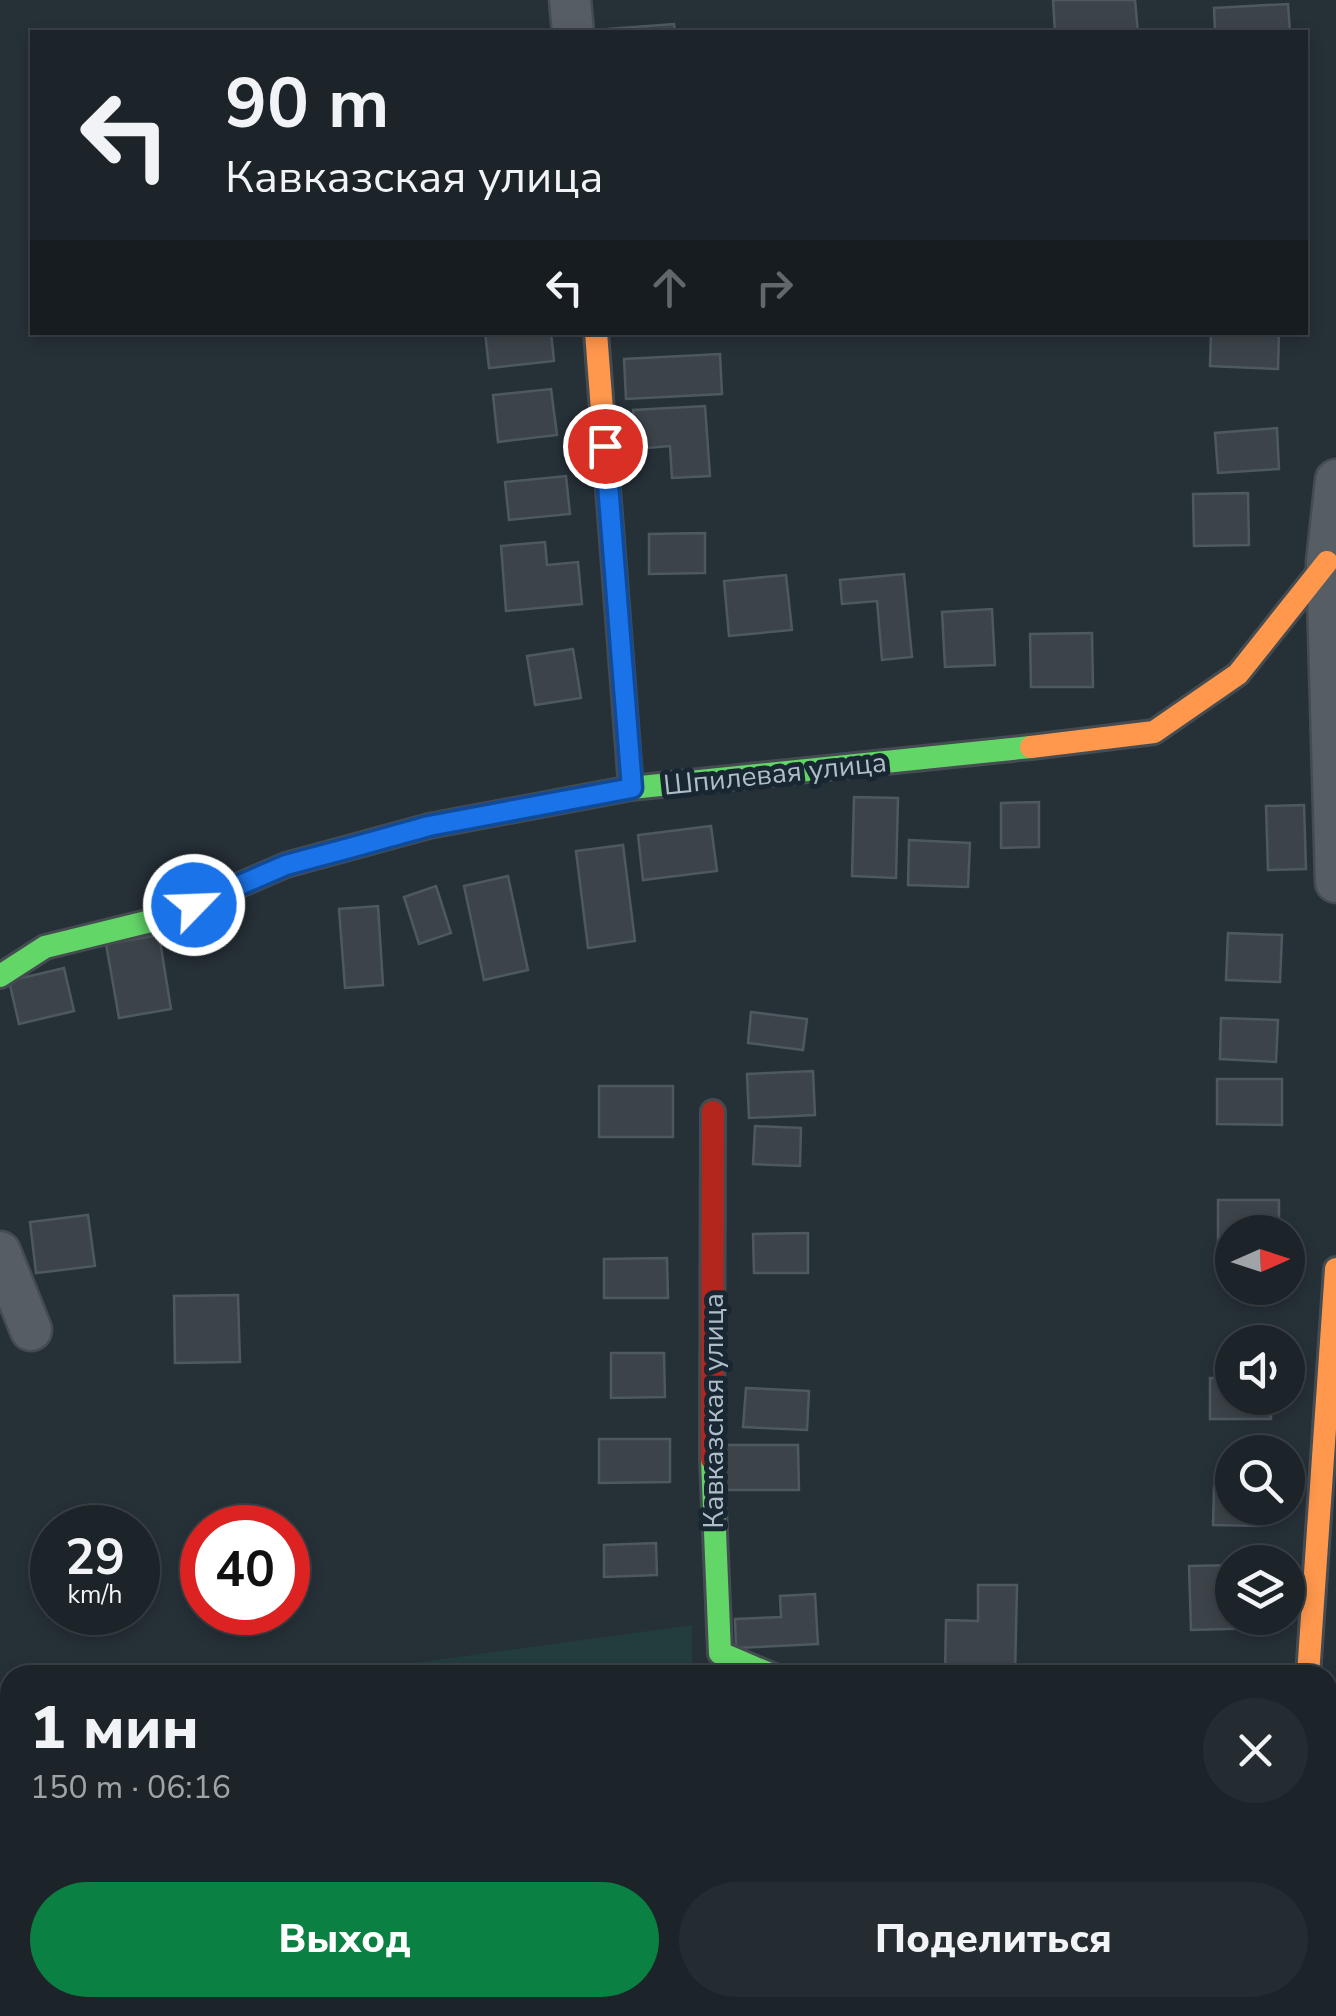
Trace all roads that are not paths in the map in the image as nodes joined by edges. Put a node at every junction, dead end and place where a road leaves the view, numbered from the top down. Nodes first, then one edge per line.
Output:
1 (570, 0) edge
2 (573, 30) edge
3 (596, 335) edge
4 (1336, 480) edge
5 (1328, 562) junction
6 (632, 788) junction
7 (1336, 882) edge
8 (0, 976) edge
9 (713, 1112) dead end
10 (0, 1252) edge
11 (1336, 1270) edge
12 (30, 1330) dead end
13 (748, 1665) edge
14 (1309, 1665) edge

1 - 2 street
3 - 6 street
4 - 5 street
5 - 6 street, Шпилевая улица
5 - 7 street
6 - 8 street, Шпилевая улица
9 - 13 street, Кавказская улица
10 - 12 street
11 - 14 street

